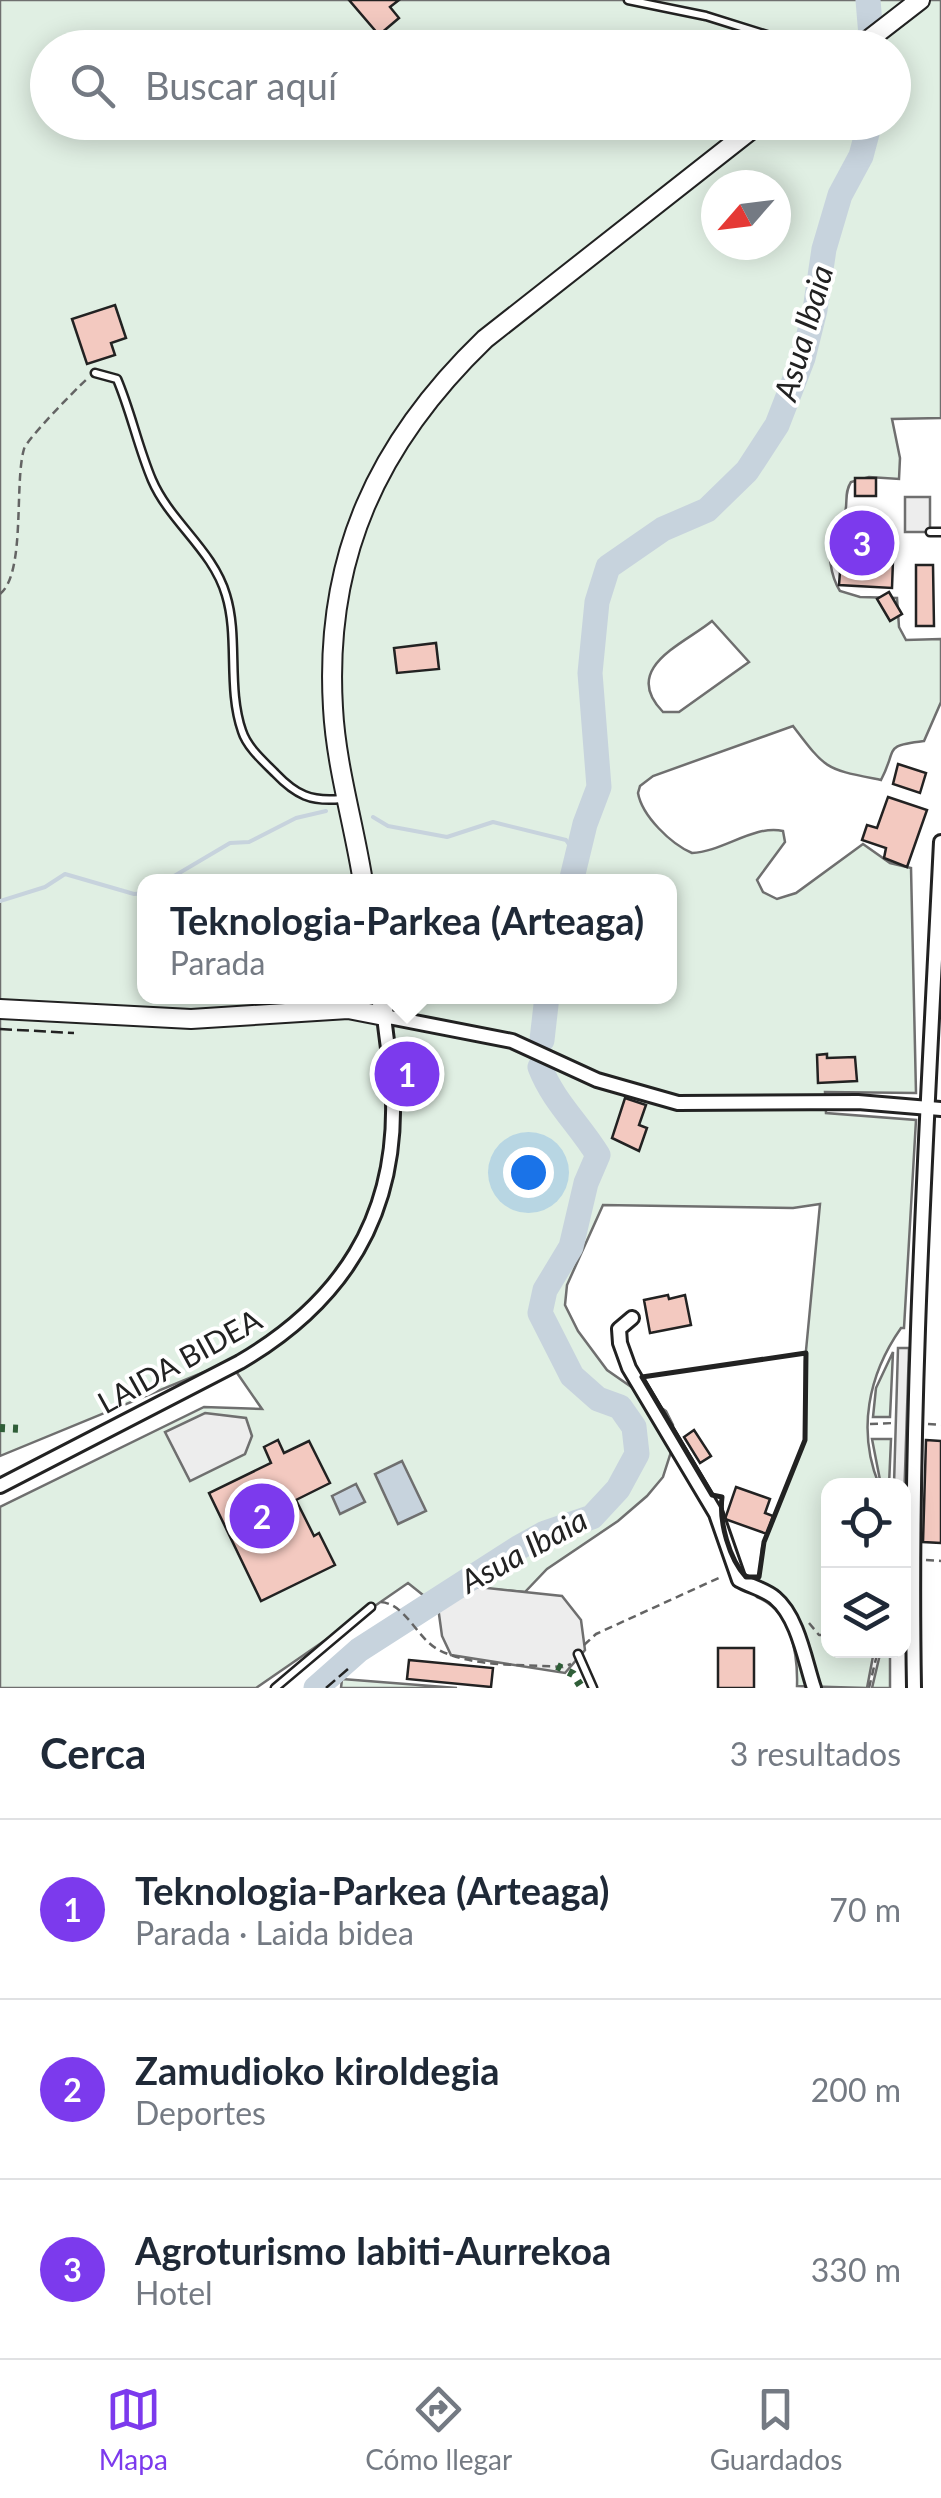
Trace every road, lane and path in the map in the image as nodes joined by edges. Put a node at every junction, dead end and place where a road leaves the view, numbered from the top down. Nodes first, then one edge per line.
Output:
1 (628, 0) edge
2 (920, 0) edge
3 (751, 30) edge
4 (880, 30) edge
5 (738, 140) edge
6 (95, 373) joint
7 (930, 532) dead end
8 (941, 532) edge
9 (0, 594) edge
10 (348, 798) junction
11 (941, 842) edge
12 (362, 874) edge
13 (382, 1004) edge
14 (0, 1009) edge
15 (384, 1016) junction
16 (934, 1109) edge
17 (632, 1318) dead end
18 (894, 1423) dead end
19 (870, 1424) dead end
20 (924, 1424) dead end
21 (941, 1425) edge
22 (0, 1486) edge
23 (924, 1560) dead end
24 (941, 1561) edge
25 (739, 1580) junction
26 (371, 1606) joint
27 (578, 1654) junction
28 (876, 1658) edge
29 (275, 1688) edge
30 (594, 1688) edge
31 (814, 1688) edge
32 (870, 1688) edge
33 (914, 1688) edge

1 - 3 lane
2 - 4 street
5 - 10 street
6 - 9 path
6 - 10 lane
7 - 8 lane
10 - 12 street
11 - 16 street
13 - 15 street
14 - 15 street
15 - 16 street
15 - 22 street, LAIDA BIDEA
16 - 33 street
17 - 25 street
18 - 19 path
20 - 21 path
23 - 24 path
25 - 27 path
25 - 31 street
26 - 27 path
26 - 29 lane
27 - 30 lane
28 - 32 path

